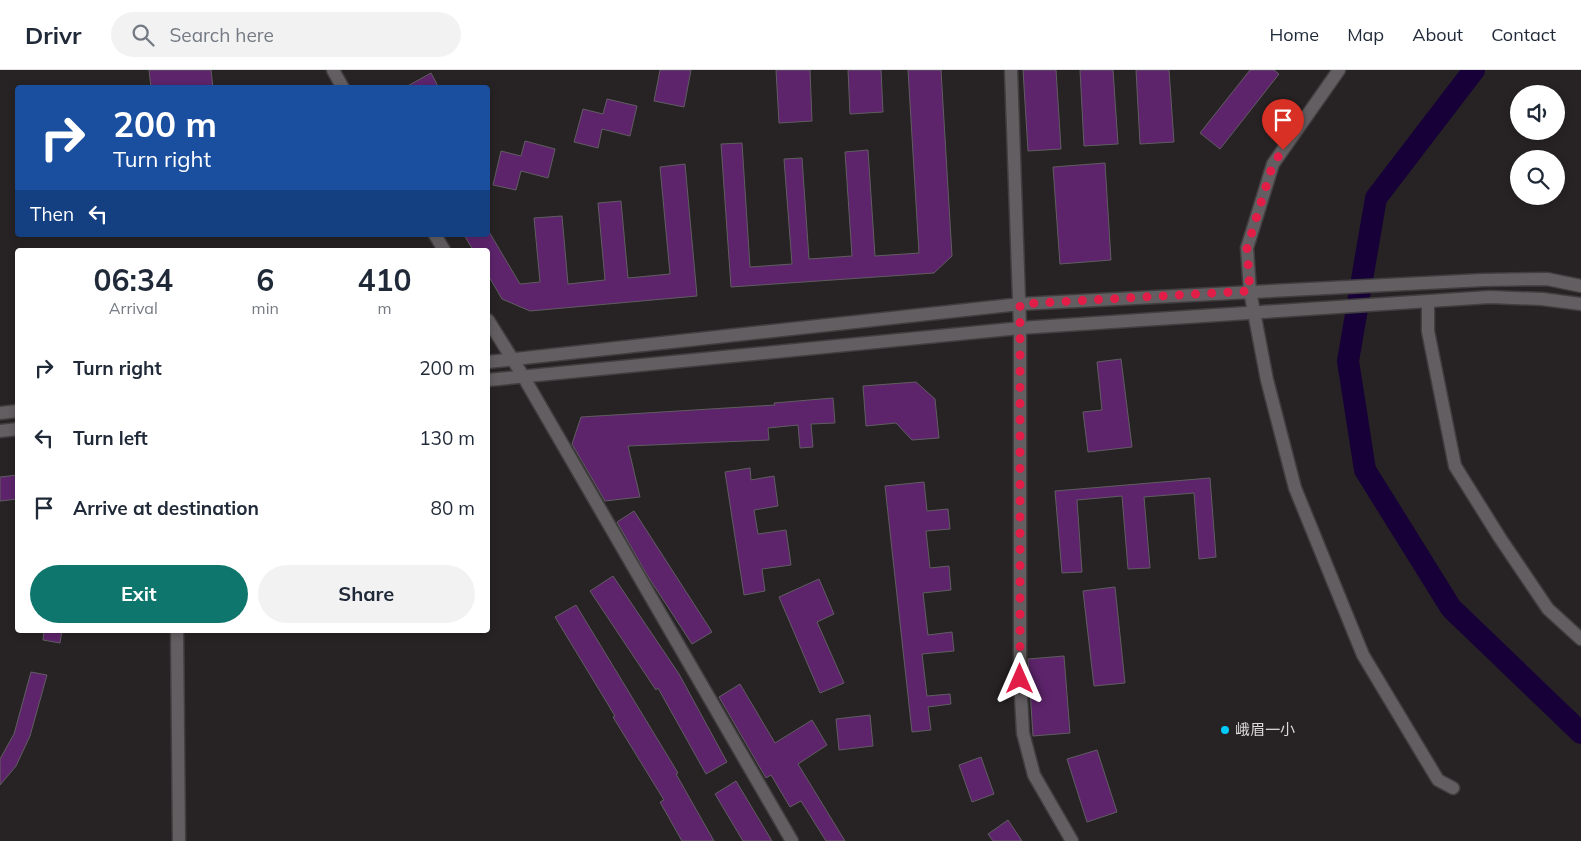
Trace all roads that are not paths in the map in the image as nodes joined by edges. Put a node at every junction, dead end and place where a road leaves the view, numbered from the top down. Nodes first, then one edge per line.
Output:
1 (333, 70) edge
2 (1010, 70) edge
3 (1339, 70) edge
4 (342, 85) edge
5 (436, 237) edge
6 (443, 248) edge
7 (1581, 286) edge
8 (1250, 291) junction
9 (1423, 302) junction
10 (1020, 304) junction
11 (1581, 304) edge
12 (1254, 314) junction
13 (490, 323) edge
14 (1020, 328) junction
15 (512, 359) junction
16 (490, 362) edge
17 (523, 376) junction
18 (490, 380) edge
19 (15, 411) edge
20 (0, 413) edge
21 (15, 429) edge
22 (0, 431) edge
23 (176, 633) edge
24 (1581, 639) edge
25 (1453, 788) dead end
26 (179, 841) edge
27 (792, 841) edge
28 (1072, 841) edge

1 - 4 street
2 - 10 street
3 - 8 street
5 - 6 street
7 - 8 street
8 - 10 street
8 - 12 street
9 - 11 street
9 - 12 street
9 - 24 street
10 - 14 street
10 - 15 street
12 - 14 street
12 - 25 street
13 - 15 street
14 - 17 street
14 - 28 street
15 - 16 street
15 - 17 street
17 - 18 street
17 - 27 street
19 - 20 street
21 - 22 street
23 - 26 street

